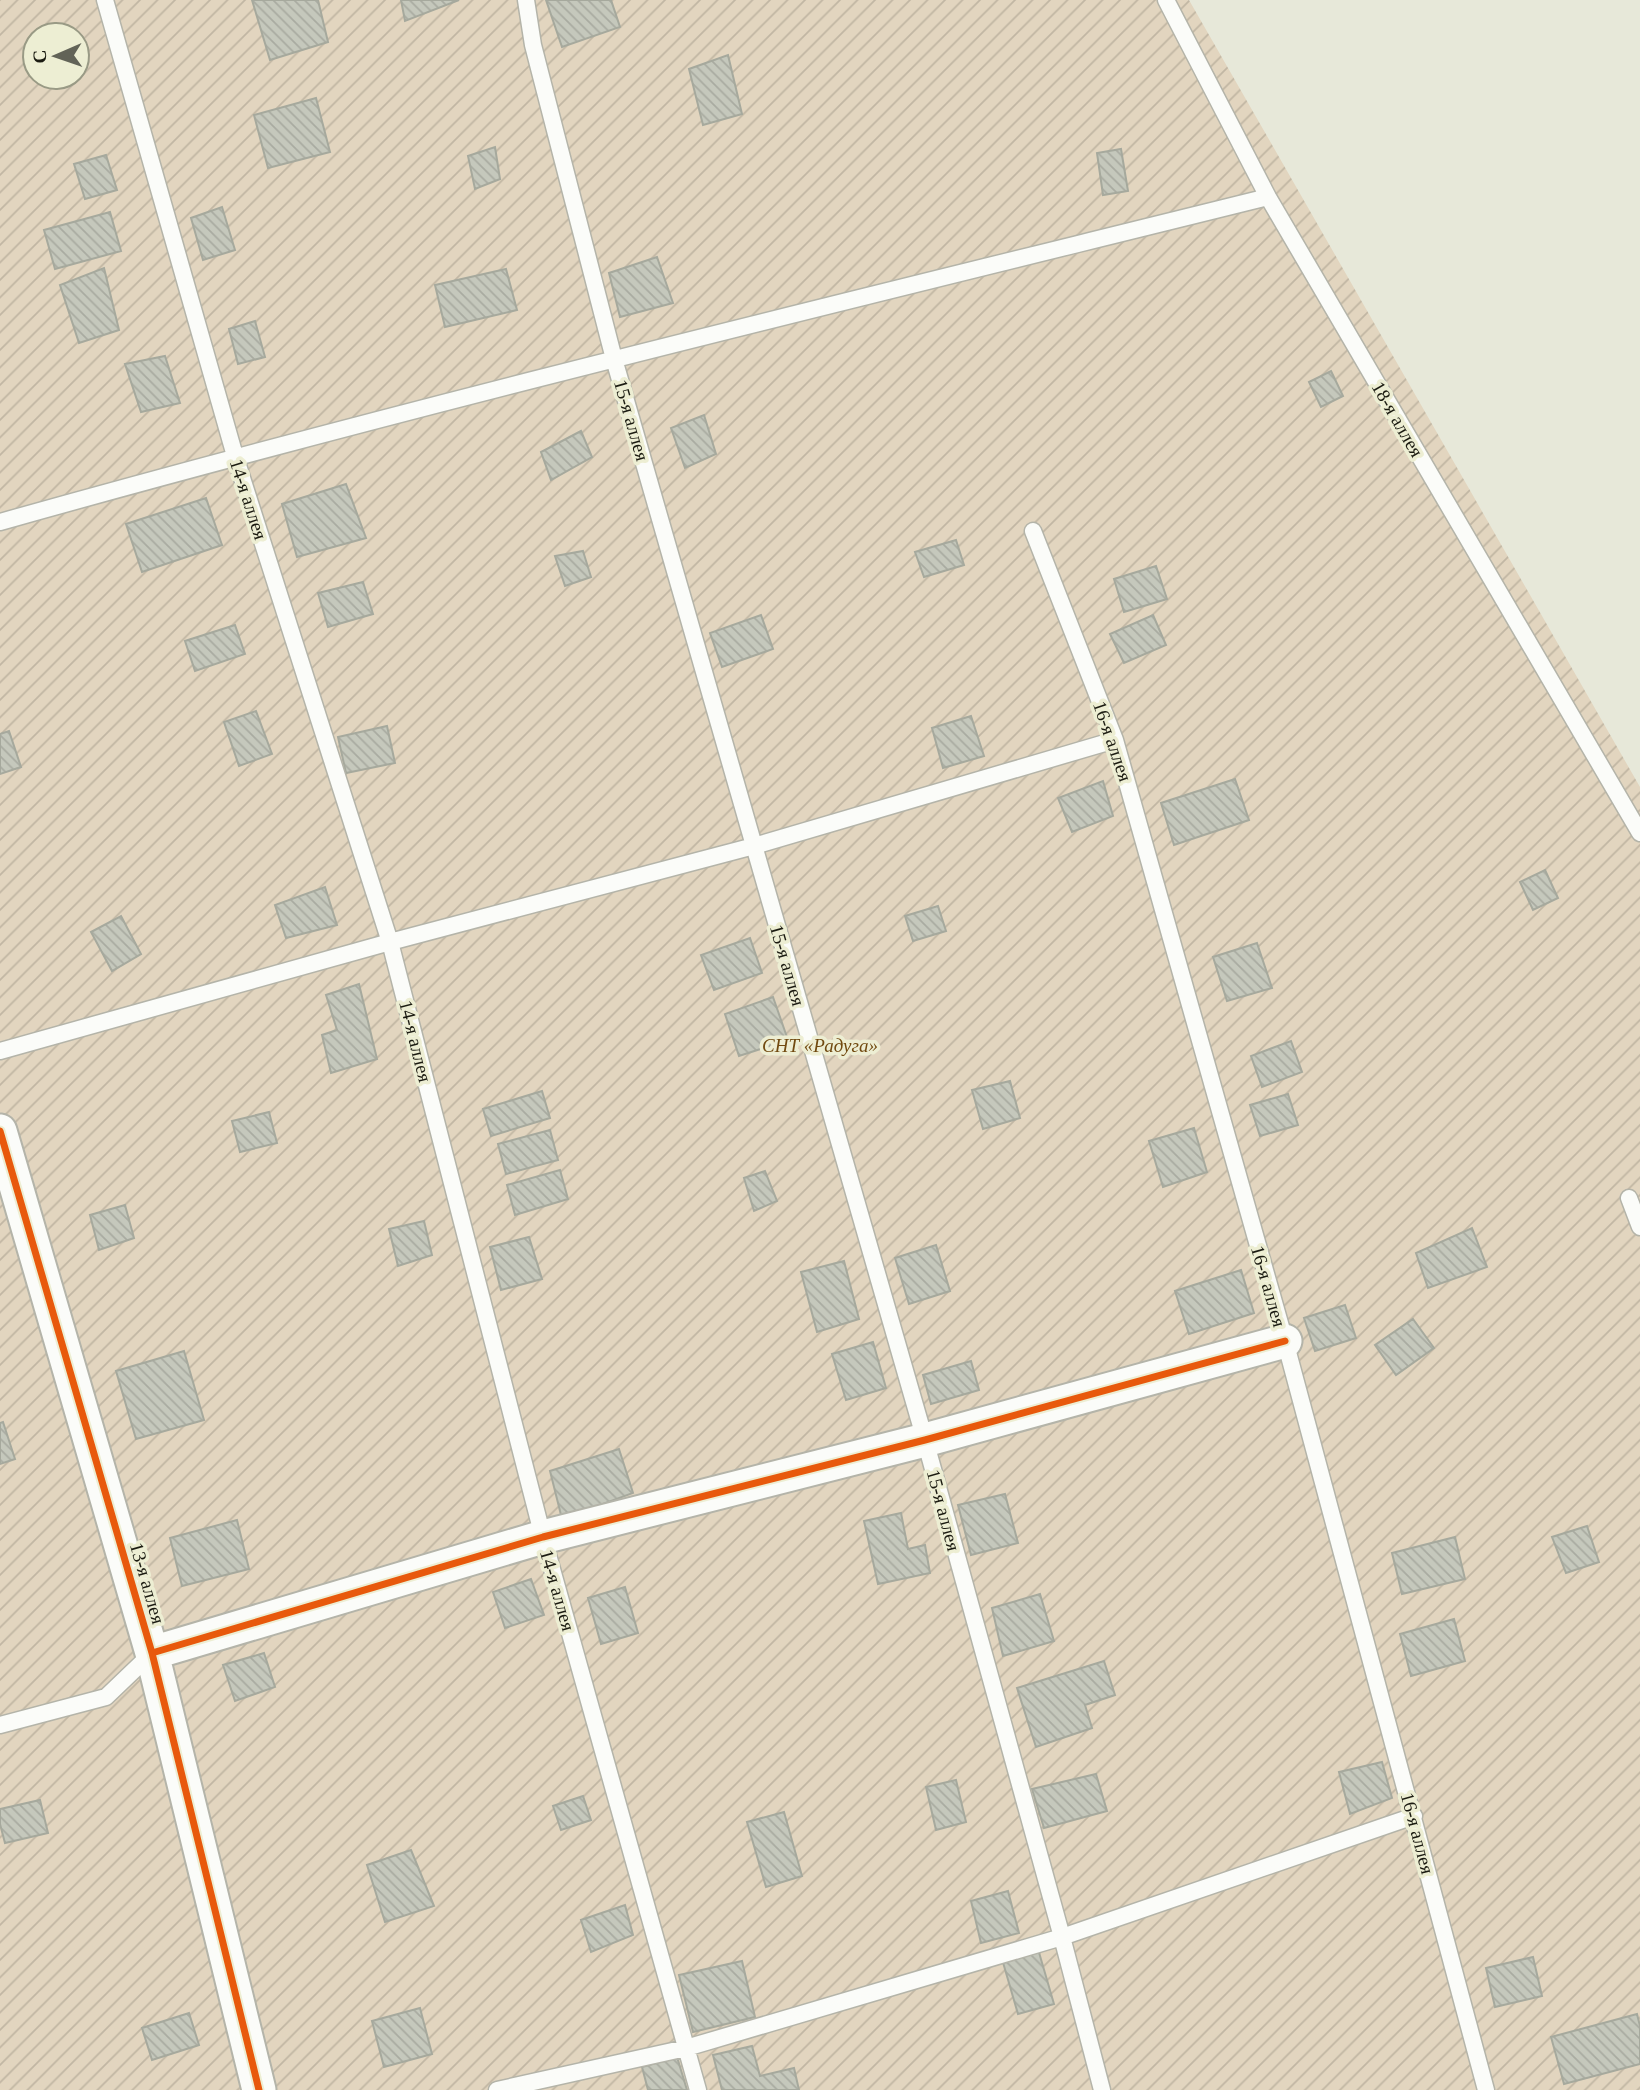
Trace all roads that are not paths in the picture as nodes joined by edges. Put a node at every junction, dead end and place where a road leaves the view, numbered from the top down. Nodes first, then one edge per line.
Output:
1 (105, 0) edge
2 (526, 0) edge
3 (1166, 0) edge
4 (1268, 197) junction
5 (614, 359) junction
6 (235, 457) junction
7 (0, 522) edge
8 (1033, 531) dead end
9 (1115, 740) junction
10 (1640, 833) edge
11 (754, 846) junction
12 (390, 942) junction
13 (0, 1051) edge
14 (0, 1131) edge
15 (1629, 1198) dead end
16 (1640, 1227) edge
17 (1284, 1340) junction
18 (925, 1440) junction
19 (543, 1537) junction
20 (152, 1653) junction
21 (0, 1725) edge
22 (1414, 1816) junction
23 (1062, 1937) junction
24 (687, 2048) junction
25 (259, 2090) edge
26 (497, 2090) edge
27 (698, 2090) edge
28 (1102, 2090) edge
29 (1486, 2090) edge

1 - 6 lane, 14-я аллея
2 - 5 lane, 15-я аллея
3 - 4 lane, 18-я аллея
4 - 5 lane
4 - 10 lane, 18-я аллея
5 - 6 lane
5 - 11 lane, 15-я аллея
6 - 7 lane
6 - 12 lane, 14-я аллея
8 - 9 lane, 16-я аллея
9 - 11 lane
9 - 17 lane, 16-я аллея
11 - 12 lane
11 - 18 lane, 15-я аллея
12 - 13 lane
12 - 19 lane, 14-я аллея
14 - 20 street, 13-я аллея
15 - 16 lane
17 - 18 street
17 - 22 lane, 16-я аллея
18 - 19 street
18 - 23 lane, 15-я аллея
19 - 20 street
19 - 24 lane, 14-я аллея
20 - 21 lane
20 - 25 street, 13-я аллея
22 - 23 lane
22 - 29 lane, 16-я аллея
23 - 24 lane
23 - 28 lane, 15-я аллея
24 - 26 lane
24 - 27 lane, 14-я аллея

